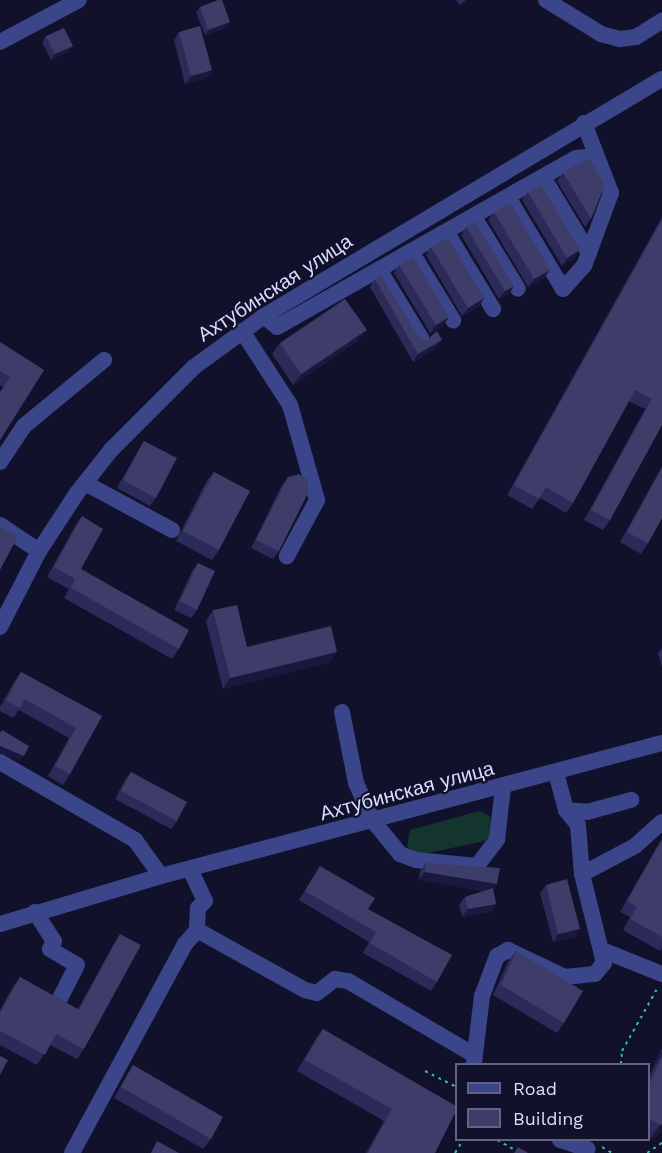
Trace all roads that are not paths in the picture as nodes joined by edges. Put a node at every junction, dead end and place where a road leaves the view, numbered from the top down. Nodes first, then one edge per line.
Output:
1 (79, 0) edge
2 (546, 0) edge
3 (662, 21) edge
4 (0, 42) edge
5 (662, 80) edge
6 (584, 123) junction
7 (596, 156) junction
8 (543, 177) junction
9 (508, 197) junction
10 (474, 217) junction
11 (447, 233) junction
12 (412, 253) junction
13 (589, 253) junction
14 (380, 271) junction
15 (518, 289) dead end
16 (493, 309) dead end
17 (264, 316) junction
18 (453, 320) dead end
19 (242, 331) junction
20 (421, 338) edge
21 (104, 360) dead end
22 (0, 462) edge
23 (85, 483) junction
24 (0, 525) edge
25 (172, 530) dead end
26 (39, 551) junction
27 (287, 556) dead end
28 (0, 627) edge
29 (342, 712) dead end
30 (662, 743) edge
31 (0, 762) edge
32 (556, 772) junction
33 (503, 788) junction
34 (631, 800) dead end
35 (566, 810) junction
36 (374, 821) junction
37 (662, 822) edge
38 (190, 869) junction
39 (582, 874) junction
40 (161, 876) junction
41 (35, 912) junction
42 (0, 924) edge
43 (197, 930) junction
44 (602, 950) junction
45 (662, 974) edge
46 (60, 998) edge
47 (474, 1060) edge
48 (563, 1141) edge
49 (588, 1149) dead end
50 (72, 1153) edge

1 - 4 street
2 - 3 street
5 - 6 street, Ахтубинская улица
6 - 7 street
6 - 17 street, Ахтубинская улица
7 - 8 street
7 - 13 street
8 - 9 street
8 - 13 street
9 - 10 street
9 - 13 street
10 - 11 street
10 - 15 street
11 - 12 street
11 - 16 street
12 - 14 street
12 - 18 street
14 - 17 street
14 - 20 street
17 - 19 street, Ахтубинская улица
19 - 23 street, Ахтубинская улица
19 - 27 street
21 - 22 street
23 - 25 street
23 - 26 street, Ахтубинская улица
24 - 26 street
26 - 28 street, Ахтубинская улица
29 - 36 street
30 - 32 street, Ахтубинская улица
31 - 40 street
32 - 33 street, Ахтубинская улица
32 - 35 street
33 - 36 street, Ахтубинская улица
33 - 36 street
34 - 35 street
35 - 39 street
36 - 38 street, Ахтубинская улица
37 - 39 street
38 - 40 street, Ахтубинская улица
38 - 43 street
39 - 44 street
40 - 41 street, Ахтубинская улица
41 - 42 street, Ахтубинская улица
41 - 46 street
43 - 47 street
43 - 50 street
44 - 45 street
44 - 47 street
48 - 49 street

